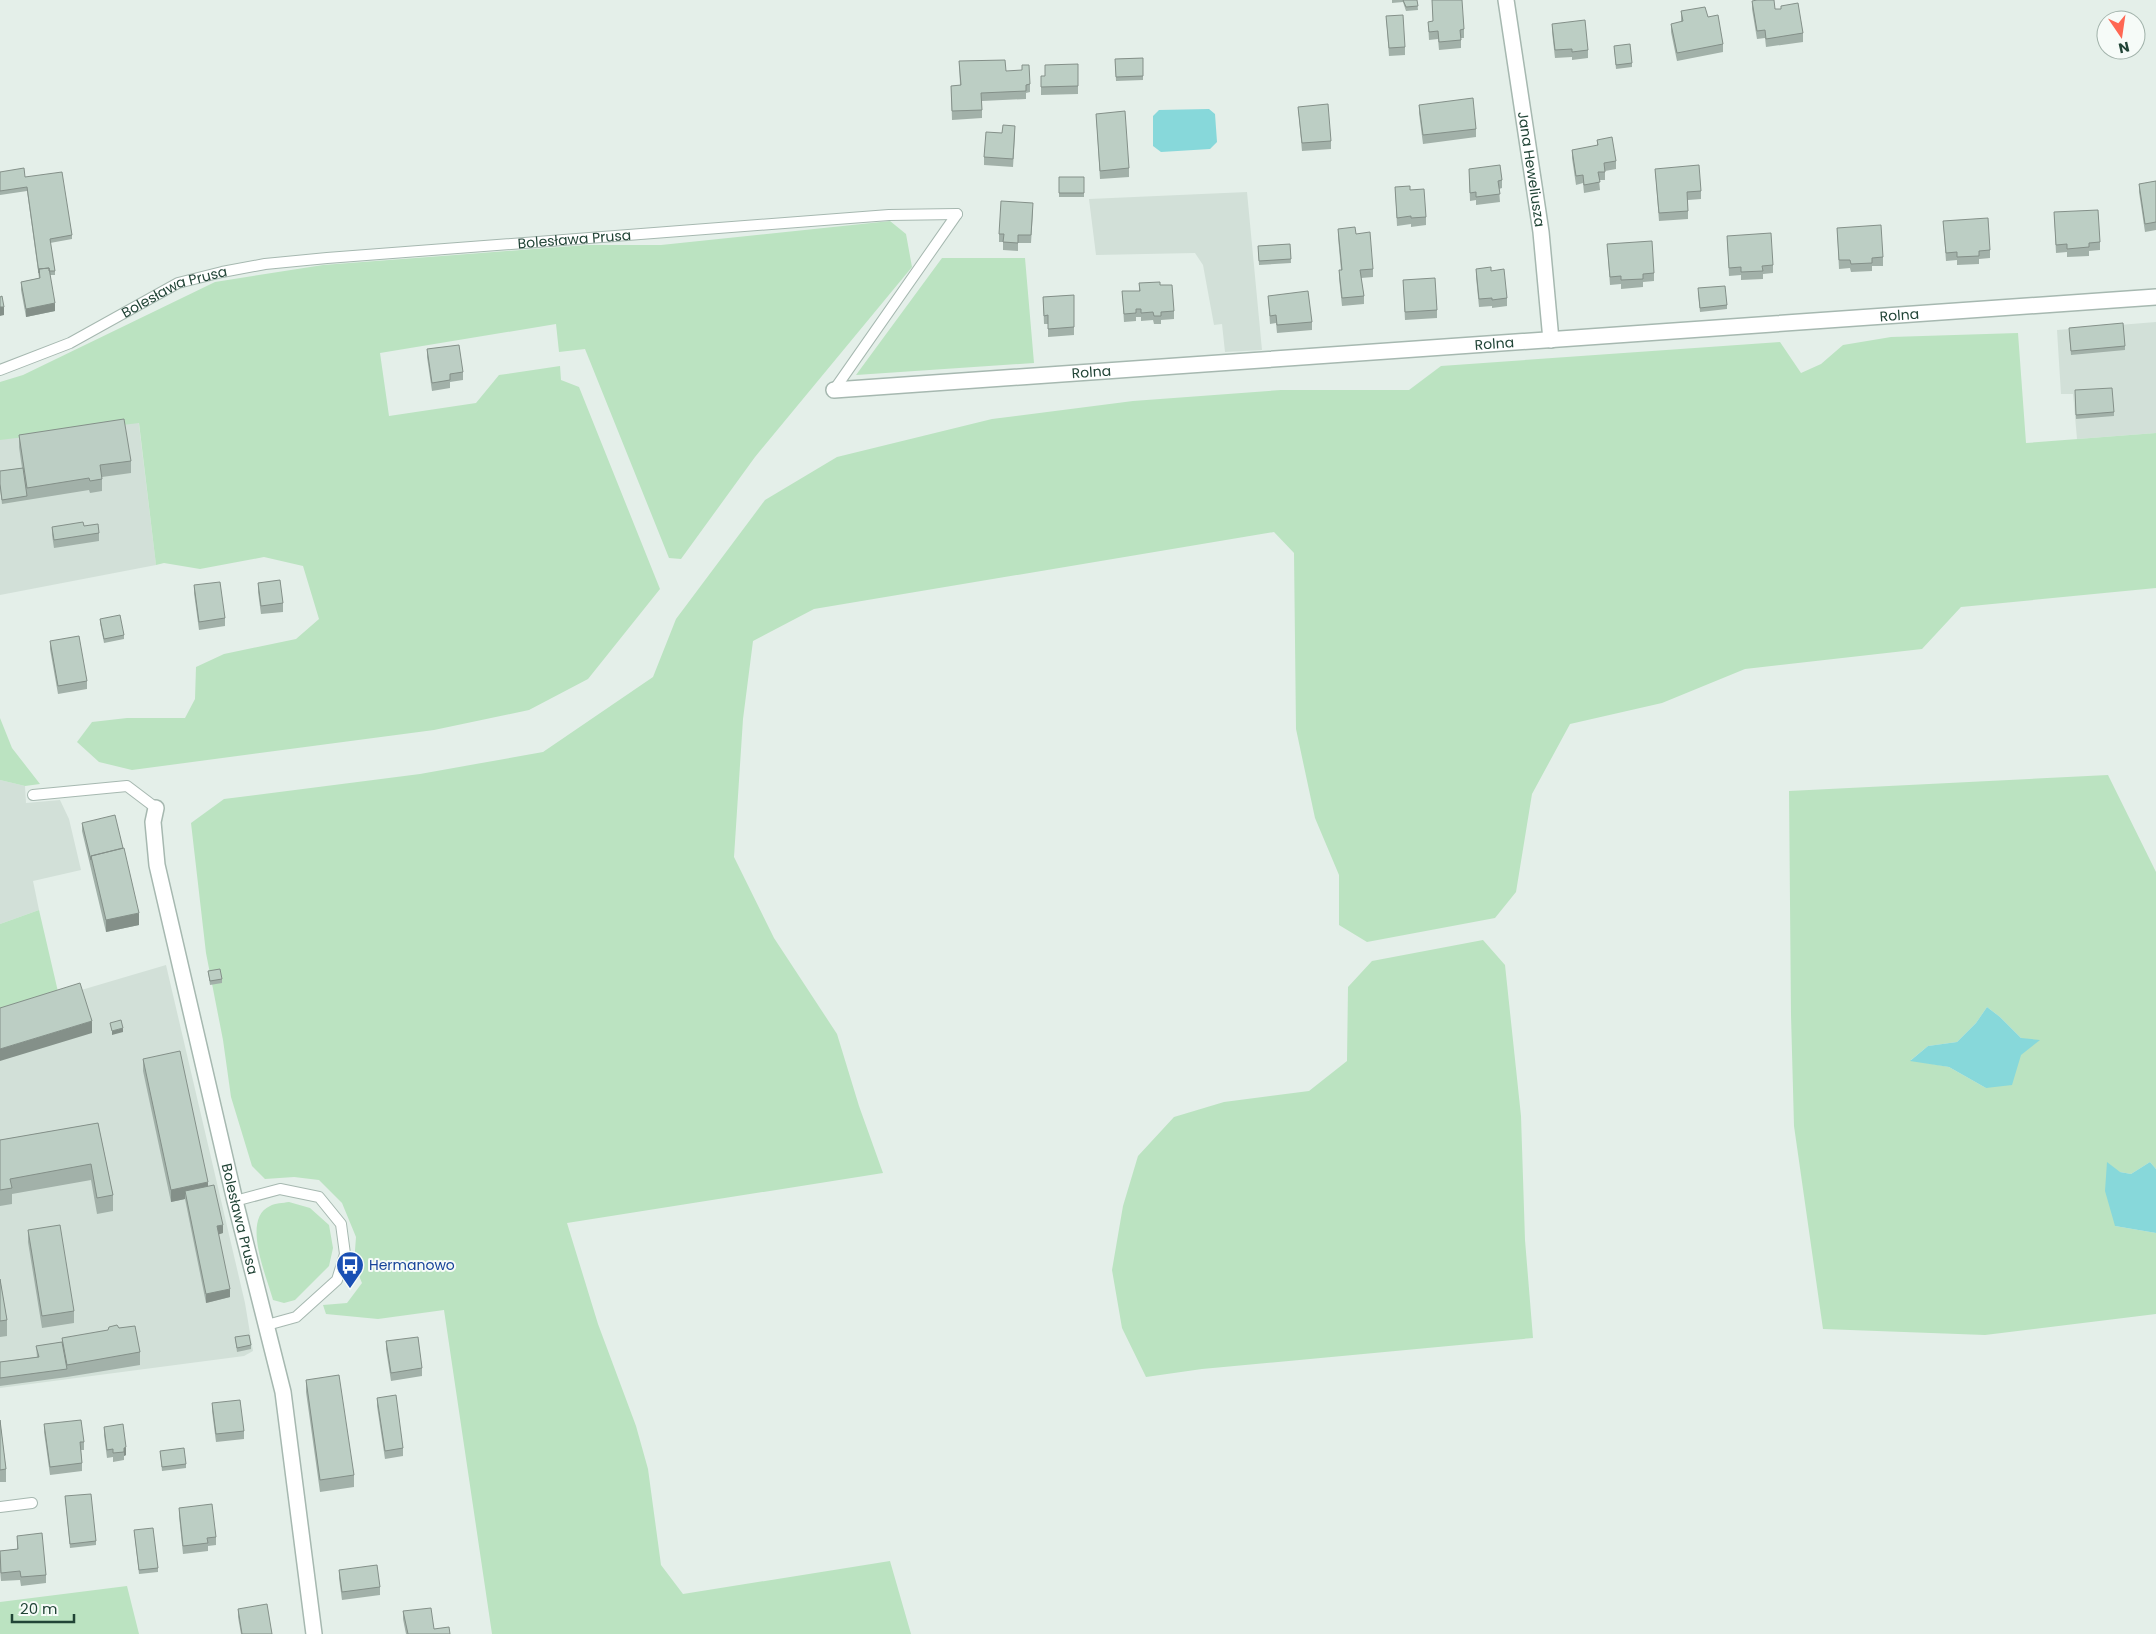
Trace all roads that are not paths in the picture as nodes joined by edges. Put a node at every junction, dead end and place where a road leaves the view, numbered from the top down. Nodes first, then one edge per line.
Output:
1 (1506, 0) edge
2 (2156, 297) edge
3 (1551, 340) junction
4 (0, 370) edge
5 (834, 390) joint
6 (33, 795) dead end
7 (156, 808) joint
8 (235, 1201) junction
9 (268, 1325) junction
10 (32, 1503) dead end
11 (0, 1507) edge
12 (314, 1634) edge

1 - 3 street, Jana Heweliusza
2 - 3 street, Rolna
3 - 5 street, Rolna
4 - 5 lane, Bolesława Prusa
6 - 7 lane
7 - 8 street, Bolesława Prusa
8 - 9 street, Bolesława Prusa
8 - 9 lane
9 - 12 street, Bolesława Prusa
10 - 11 lane

